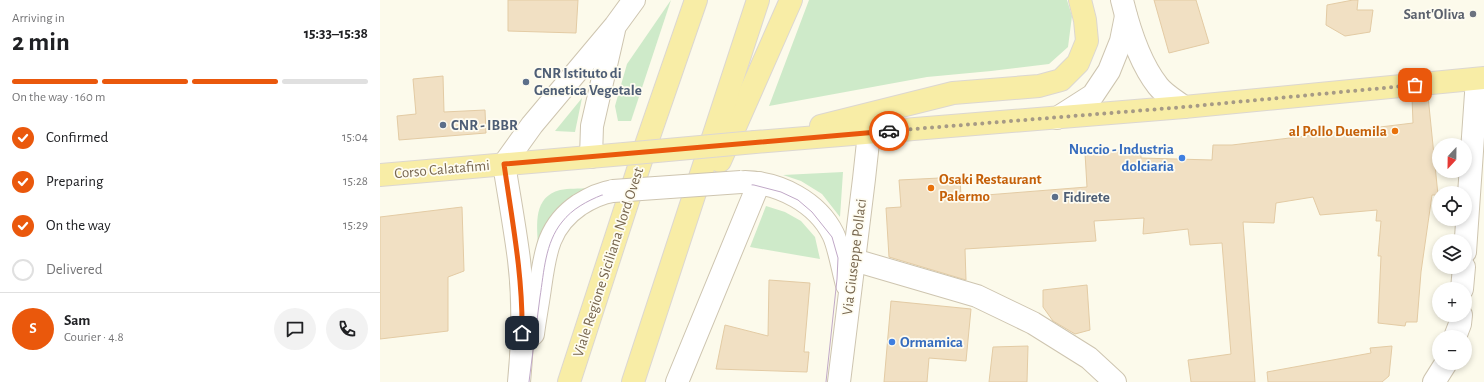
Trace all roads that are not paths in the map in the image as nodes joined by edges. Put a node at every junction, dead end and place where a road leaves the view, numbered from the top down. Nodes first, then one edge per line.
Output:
1 (634, 0) edge
2 (696, 0) edge
3 (758, 0) edge
4 (790, 0) edge
5 (1080, 0) edge
6 (1124, 8) edge
7 (615, 26) junction
8 (1480, 78) edge
9 (1184, 107) junction
10 (1057, 118) junction
11 (868, 133) junction
12 (755, 142) junction
13 (591, 157) junction
14 (504, 164) junction
15 (380, 175) edge
16 (750, 182) junction
17 (1467, 234) edge
18 (854, 260) junction
19 (668, 275) junction
20 (849, 294) junction
21 (1442, 370) edge
22 (521, 382) edge
23 (568, 382) edge
24 (633, 382) edge
25 (676, 382) edge
26 (839, 382) edge
27 (1114, 382) edge
28 (1434, 382) edge

1 - 7 street
2 - 23 main road, Viale Regione Siciliana Nord Ovest
3 - 19 main road
4 - 19 main road
5 - 12 main road
6 - 9 street
6 - 10 street
7 - 13 street
7 - 14 street
8 - 9 main road, Corso Calatafimi
8 - 17 street
9 - 10 main road, Corso Calatafimi
10 - 11 main road, Corso Calatafimi
11 - 12 main road, Corso Calatafimi
11 - 18 street, Via Giuseppe Pollaci
12 - 13 main road, Corso Calatafimi, bridge
13 - 14 main road, Corso Calatafimi
14 - 15 main road, Corso Calatafimi
14 - 22 street
16 - 20 street
16 - 22 street, bridge
16 - 25 street
18 - 20 street, Via Giuseppe Pollaci
18 - 27 street
19 - 24 main road
20 - 26 street, Via Giuseppe Pollaci
21 - 28 street

